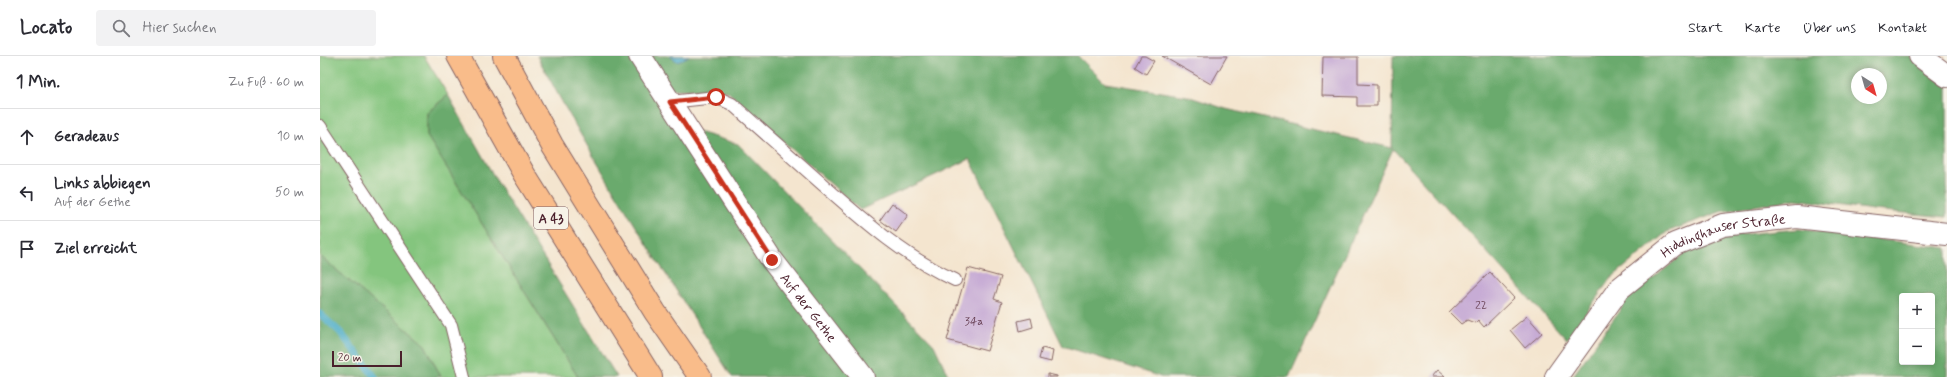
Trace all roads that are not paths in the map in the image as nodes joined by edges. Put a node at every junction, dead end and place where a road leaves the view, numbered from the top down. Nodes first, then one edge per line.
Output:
1 (458, 56) edge
2 (504, 56) edge
3 (640, 56) edge
4 (1920, 56) edge
5 (1947, 76) edge
6 (670, 102) junction
7 (320, 126) edge
8 (1947, 234) edge
9 (955, 280) dead end
10 (464, 377) edge
11 (651, 377) edge
12 (700, 377) edge
13 (863, 377) edge
14 (1556, 377) edge

1 - 11 highway, A 43
2 - 12 highway, A 43
3 - 6 street, Auf der Gethe
4 - 5 street
6 - 9 lane
6 - 13 street, Auf der Gethe
7 - 10 lane
8 - 14 street, Hiddinghauser Straße

